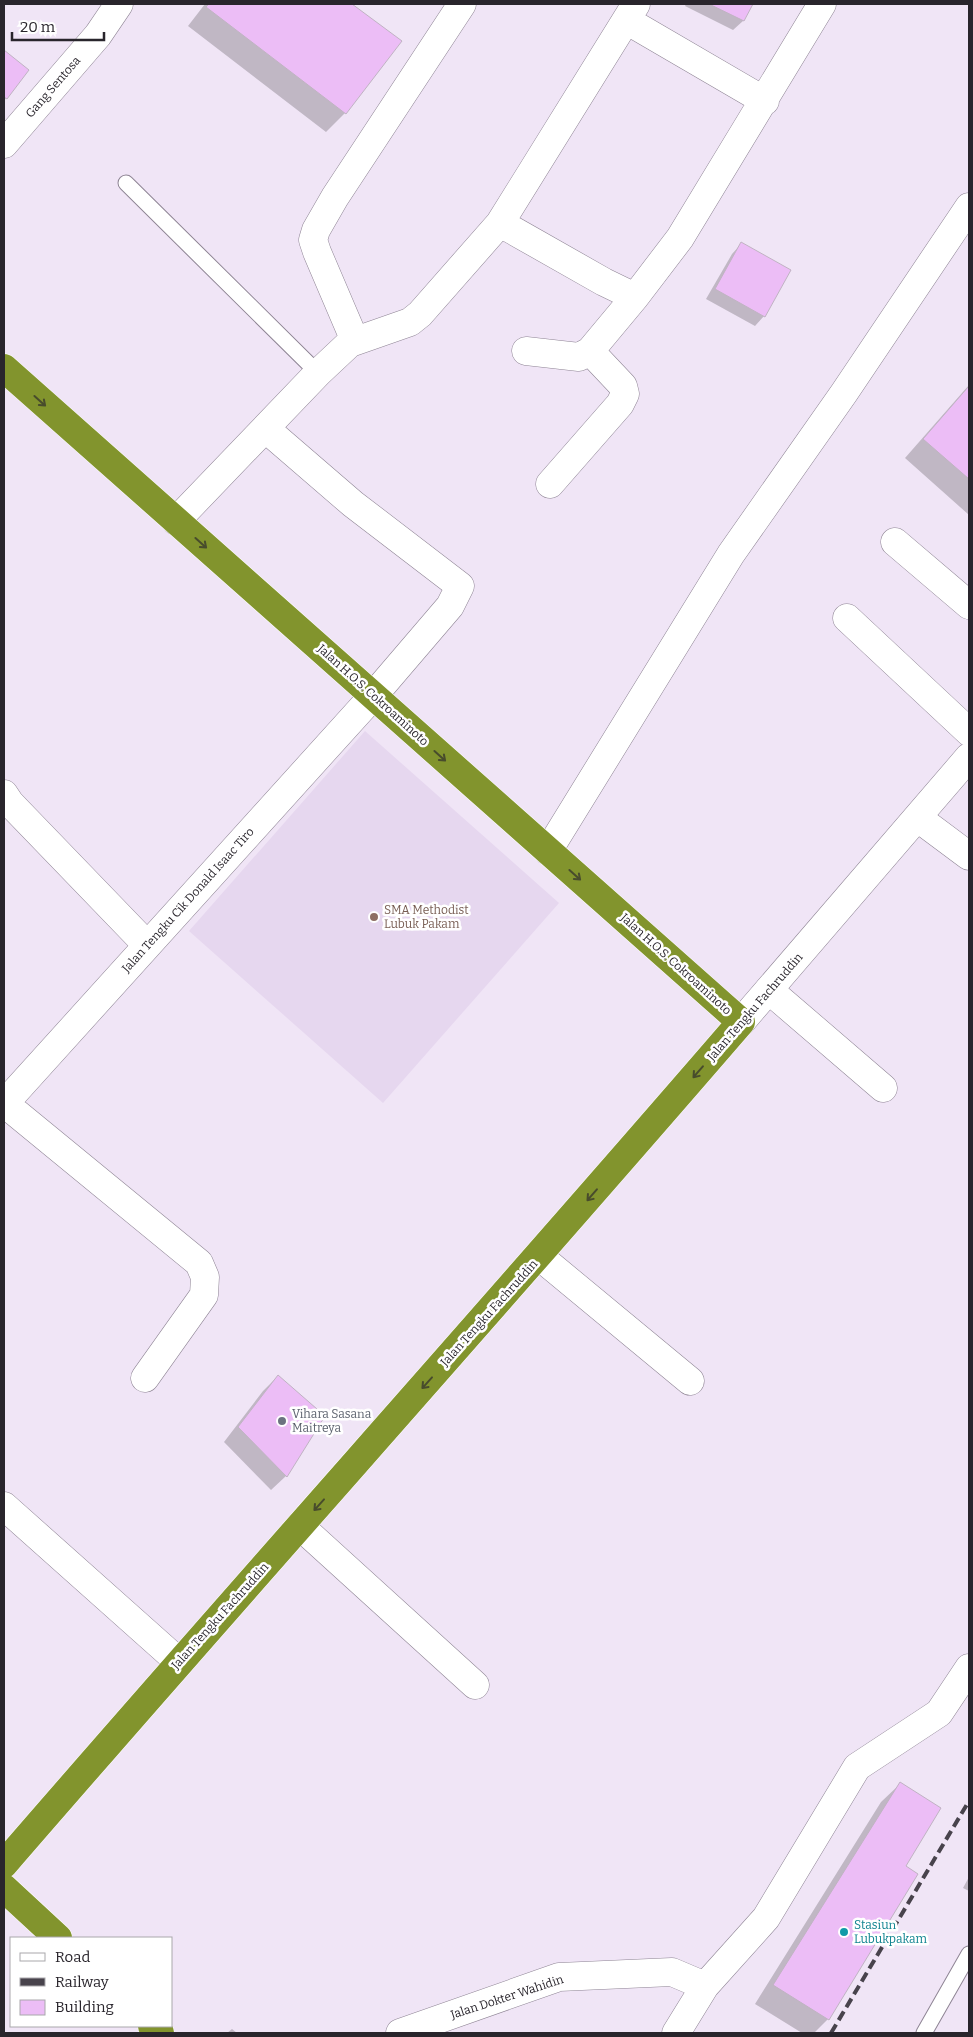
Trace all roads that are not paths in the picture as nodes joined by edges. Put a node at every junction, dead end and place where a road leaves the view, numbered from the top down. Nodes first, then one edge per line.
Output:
1 (119, 4) edge
2 (462, 4) edge
3 (822, 4) edge
4 (631, 12) edge
5 (765, 101) junction
6 (4, 144) edge
7 (126, 183) dead end
8 (969, 207) edge
9 (500, 223) junction
10 (635, 297) junction
11 (355, 341) junction
12 (526, 351) dead end
13 (590, 351) junction
14 (4, 368) edge
15 (318, 373) junction
16 (266, 429) junction
17 (550, 484) dead end
18 (176, 522) junction
19 (895, 542) dead end
20 (969, 605) edge
21 (847, 618) dead end
22 (373, 696) junction
23 (969, 732) edge
24 (969, 757) edge
25 (4, 794) edge
26 (918, 818) junction
27 (548, 851) junction
28 (969, 856) edge
29 (147, 945) junction
30 (769, 990) junction
31 (741, 1022) junction
32 (883, 1088) dead end
33 (4, 1103) edge
34 (539, 1256) junction
35 (145, 1378) dead end
36 (690, 1381) dead end
37 (4, 1506) edge
38 (300, 1526) junction
39 (179, 1662) junction
40 (969, 1668) edge
41 (475, 1685) dead end
42 (4, 1864) edge
43 (4, 1888) edge
44 (57, 1937) edge
45 (969, 1954) edge
46 (705, 1986) junction
47 (400, 2033) edge
48 (676, 2033) edge
49 (924, 2033) edge

1 - 6 street, Gang Sentosa
2 - 11 street
3 - 5 street
4 - 5 street
4 - 9 street
5 - 10 street
7 - 15 lane
8 - 27 street
9 - 10 street
9 - 11 street
10 - 13 street
11 - 15 street
12 - 13 street
13 - 17 street
14 -> 18 highway, Jalan H.O.S. Cokroaminoto
15 - 16 street
16 - 18 street
16 - 22 street, Jalan Tengku Cik Donald Isaac Tiro
18 -> 22 highway, Jalan H.O.S. Cokroaminoto
19 - 20 street
21 - 23 street
22 -> 27 highway, Jalan H.O.S. Cokroaminoto
22 - 29 street, Jalan Tengku Cik Donald Isaac Tiro
24 - 26 street, Jalan Tengku Fachruddin
25 - 29 street
26 - 28 street
26 - 30 street, Jalan Tengku Fachruddin
27 -> 31 highway, Jalan H.O.S. Cokroaminoto
29 - 33 street, Jalan Tengku Cik Donald Isaac Tiro
30 - 31 street, Jalan Tengku Fachruddin
30 - 32 street
31 -> 34 highway, Jalan Tengku Fachruddin
33 - 35 street
34 - 36 street
34 -> 38 highway, Jalan Tengku Fachruddin
37 - 39 street
38 - 39 highway, Jalan Tengku Fachruddin
38 - 41 street
39 - 42 highway, Jalan Tengku Fachruddin
40 - 46 street
43 - 44 highway
45 - 49 lane
46 - 47 street, Jalan Dokter Wahidin
46 - 48 street

